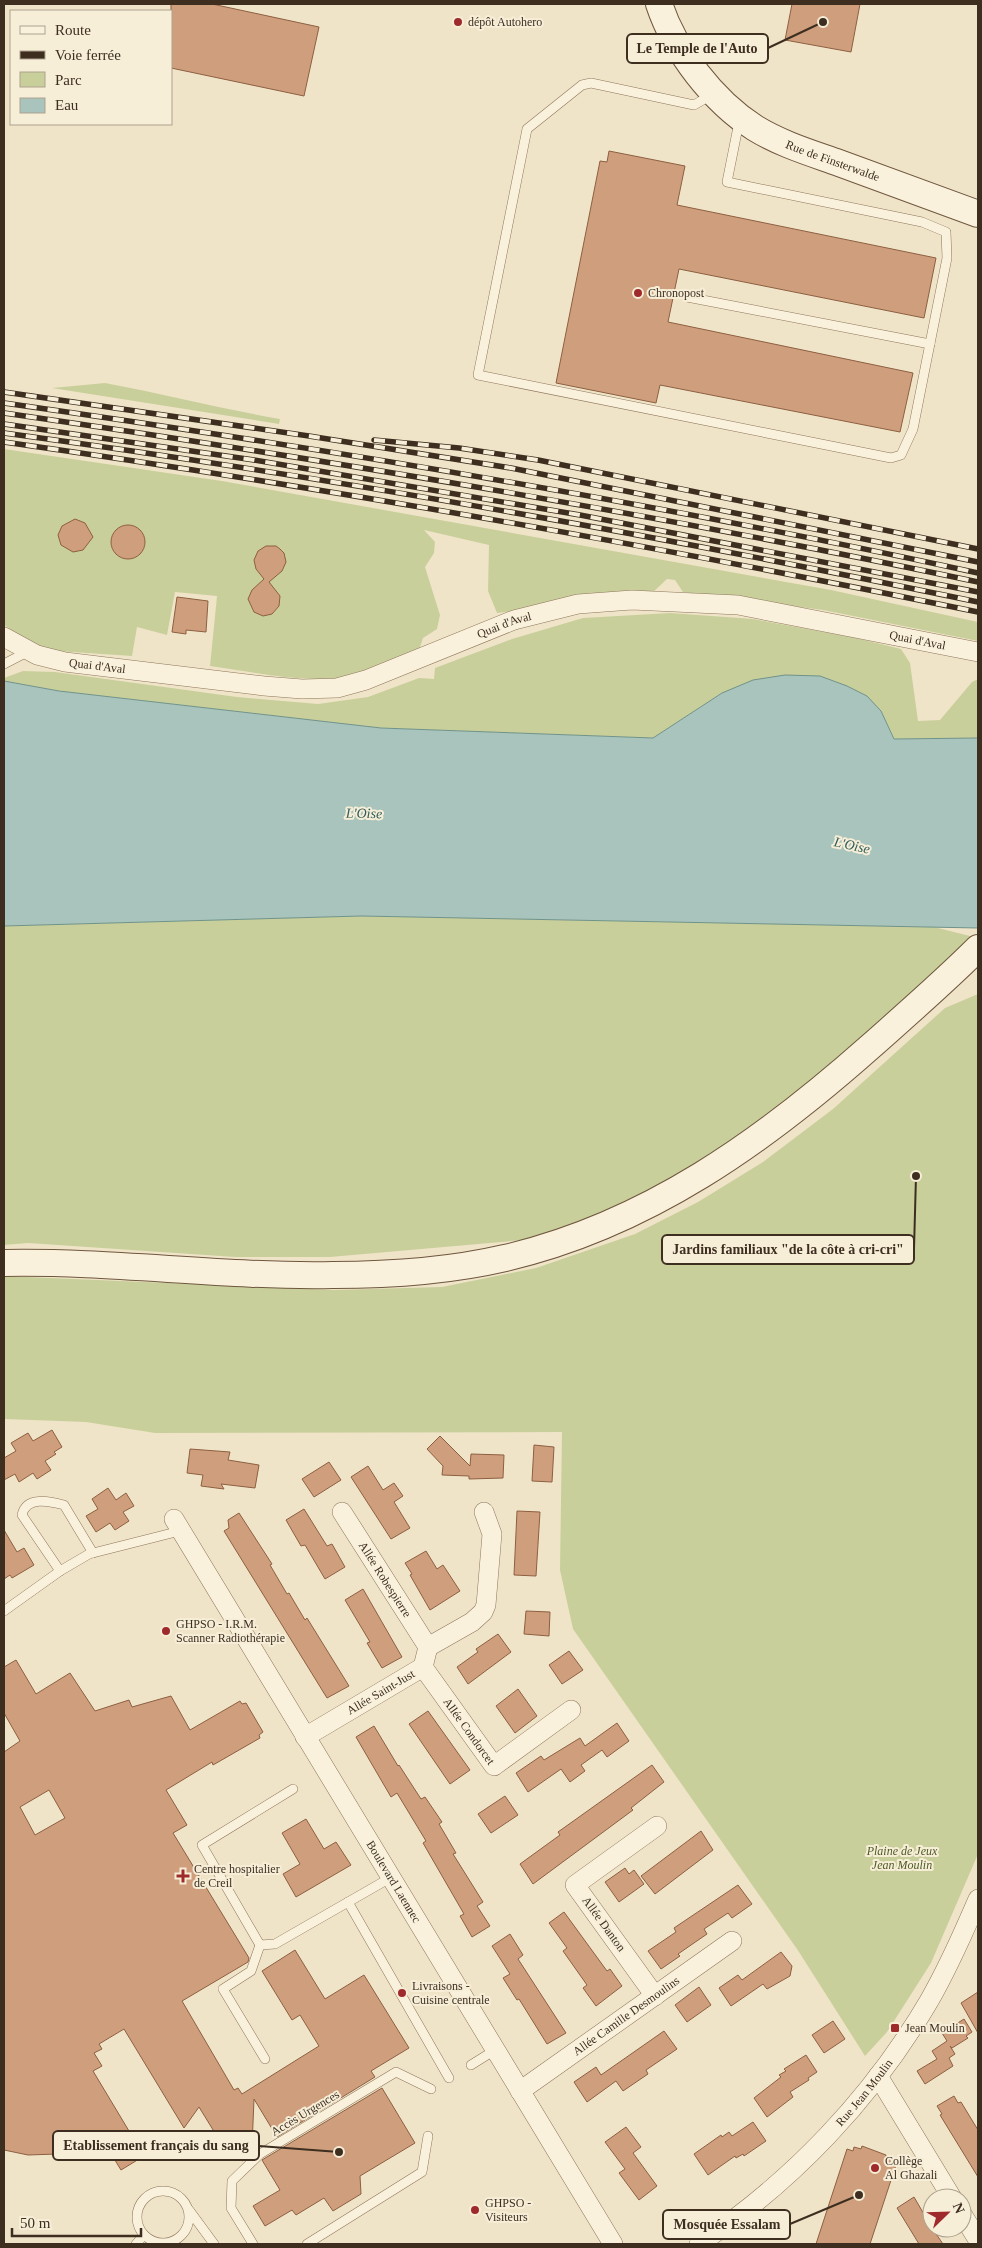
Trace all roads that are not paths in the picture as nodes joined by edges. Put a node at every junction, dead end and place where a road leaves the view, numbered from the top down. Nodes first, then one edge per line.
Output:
1 (659, 4) edge
2 (709, 86) junction
3 (740, 117) junction
4 (978, 214) edge
5 (686, 297) dead end
6 (930, 344) junction
7 (4, 637) edge
8 (978, 652) edge
9 (33, 653) junction
10 (4, 664) edge
11 (978, 948) edge
12 (4, 1263) edge
13 (342, 1512) dead end
14 (484, 1512) dead end
15 (177, 1525) joint
16 (93, 1553) junction
17 (60, 1571) junction
18 (4, 1611) edge
19 (428, 1647) junction
20 (423, 1667) junction
21 (571, 1710) dead end
22 (305, 1737) junction
23 (293, 1789) dead end
24 (657, 1826) dead end
25 (390, 1878) junction
26 (978, 1899) edge
27 (348, 1902) junction
28 (732, 1941) dead end
29 (260, 1946) junction
30 (655, 1996) junction
31 (495, 2050) junction
32 (265, 2059) dead end
33 (471, 2065) dead end
34 (878, 2076) junction
35 (449, 2078) dead end
36 (431, 2089) dead end
37 (520, 2091) junction
38 (428, 2136) dead end
39 (946, 2188) edge
40 (189, 2209) junction
41 (205, 2233) junction
42 (182, 2234) junction
43 (144, 2235) junction
44 (136, 2244) edge
45 (214, 2244) edge
46 (253, 2244) edge
47 (307, 2244) edge
48 (613, 2244) edge
49 (699, 2244) edge

1 - 2 main road, Rue de Finsterwalde
2 - 3 main road, Rue de Finsterwalde
2 - 6 lane
3 - 4 main road, Rue de Finsterwalde
3 - 6 lane
5 - 6 lane
7 - 9 street, Quai d'Aval
8 - 9 street, Quai d'Aval
9 - 10 lane
11 - 12 main road
13 - 19 street, Allée Robespierre
14 - 19 street
15 - 16 lane
15 - 22 street, Boulevard Laennec
16 - 17 lane
16 - 17 lane
17 - 18 lane
19 - 20 street, Allée Saint-Just
20 - 21 street, Allée Condorcet
20 - 22 street, Allée Saint-Just
22 - 25 street, Boulevard Laennec
23 - 29 lane
24 - 30 street, Allée Danton
25 - 27 lane
25 - 31 street, Boulevard Laennec
26 - 34 street, Rue Jean Moulin
27 - 29 lane
27 - 35 lane
28 - 30 street, Allée Camille Desmoulins
29 - 32 lane
30 - 37 street, Allée Camille Desmoulins
31 - 33 lane
31 - 37 street, Boulevard Laennec
34 - 39 street
34 - 49 street, Rue Jean Moulin
36 - 46 lane, Accès Urgences
37 - 48 street, Boulevard Laennec
38 - 47 lane
40 - 41 lane
40 - 42 lane
40 - 43 lane
41 - 42 lane
41 - 45 lane
42 - 43 lane
43 - 44 lane

